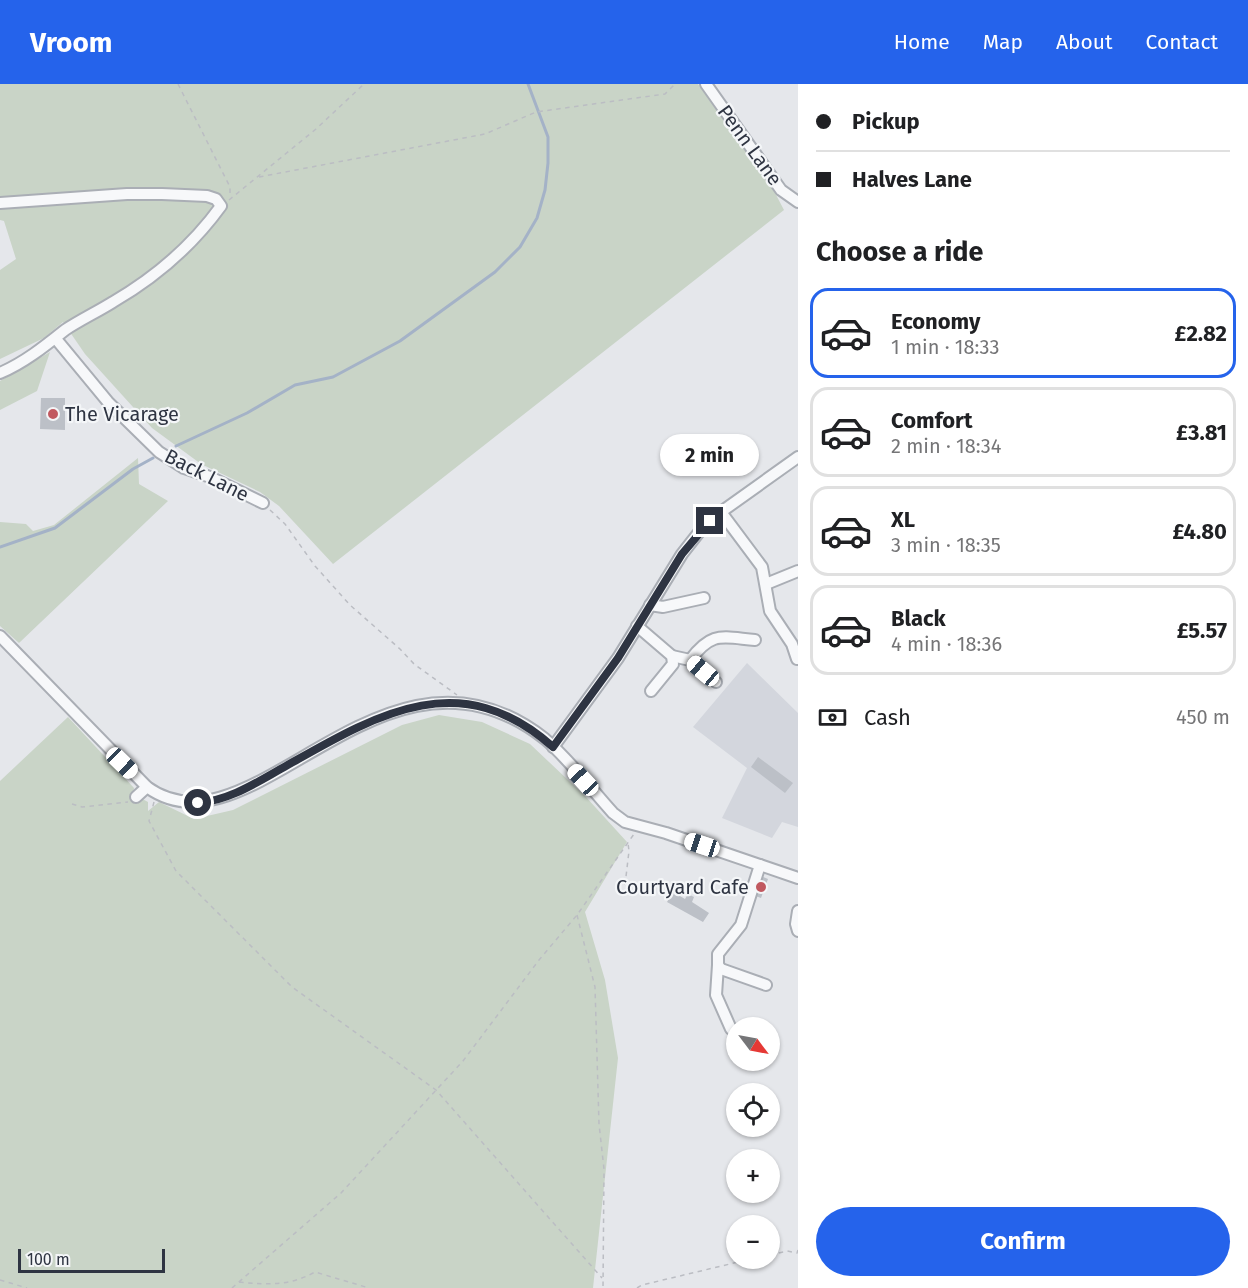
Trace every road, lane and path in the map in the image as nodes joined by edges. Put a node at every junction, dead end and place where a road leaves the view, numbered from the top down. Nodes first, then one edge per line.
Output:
1 (178, 84) edge
2 (364, 84) edge
3 (675, 84) edge
4 (706, 84) edge
5 (259, 177) junction
6 (226, 202) junction
7 (798, 202) edge
8 (0, 203) edge
9 (56, 339) junction
10 (0, 373) edge
11 (798, 458) edge
12 (263, 504) joint
13 (721, 512) junction
14 (798, 572) edge
15 (766, 584) junction
16 (704, 598) dead end
17 (650, 605) junction
18 (637, 626) junction
19 (0, 636) edge
20 (755, 639) dead end
21 (795, 642) edge
22 (672, 656) junction
23 (797, 659) edge
24 (690, 660) junction
25 (716, 682) dead end
26 (651, 691) dead end
27 (465, 704) junction
28 (553, 747) junction
29 (152, 791) junction
30 (136, 797) joint
31 (72, 804) dead end
32 (640, 826) junction
33 (627, 842) junction
34 (760, 865) junction
35 (798, 878) edge
36 (625, 885) dead end
37 (798, 911) edge
38 (577, 915) junction
39 (798, 931) edge
40 (718, 965) junction
41 (766, 985) dead end
42 (726, 1019) edge
43 (436, 1090) junction
44 (798, 1250) edge
45 (780, 1253) edge
46 (726, 1265) edge
47 (602, 1278) junction
48 (0, 1280) edge
49 (239, 1282) junction
50 (27, 1288) edge
51 (232, 1288) edge
52 (369, 1288) edge
53 (603, 1288) edge
54 (637, 1288) edge

1 - 6 path
2 - 5 path
3 - 5 path
4 - 7 street, Penn Lane
5 - 6 path
6 - 8 street
6 - 9 street
9 - 10 street
9 - 12 street, Back Lane
11 - 13 street
12 - 27 path
13 - 15 street
13 - 17 street
14 - 15 street
15 - 21 street
16 - 17 street
17 - 18 street
18 - 22 street
18 - 28 street
19 - 29 street
20 - 24 street
21 - 23 street
22 - 24 street
22 - 26 street
24 - 25 street
27 - 28 street
27 - 29 street
28 - 32 street
29 - 30 street
29 - 43 path
30 - 31 path
32 - 33 path
32 - 34 street
33 - 36 path
33 - 38 path
34 - 35 street
34 - 40 street
37 - 39 street
38 - 43 path
38 - 47 path
40 - 41 street
40 - 42 street
43 - 47 path
43 - 49 path
44 - 45 path
46 - 54 path
47 - 53 path
48 - 50 path
49 - 51 path
49 - 52 path

